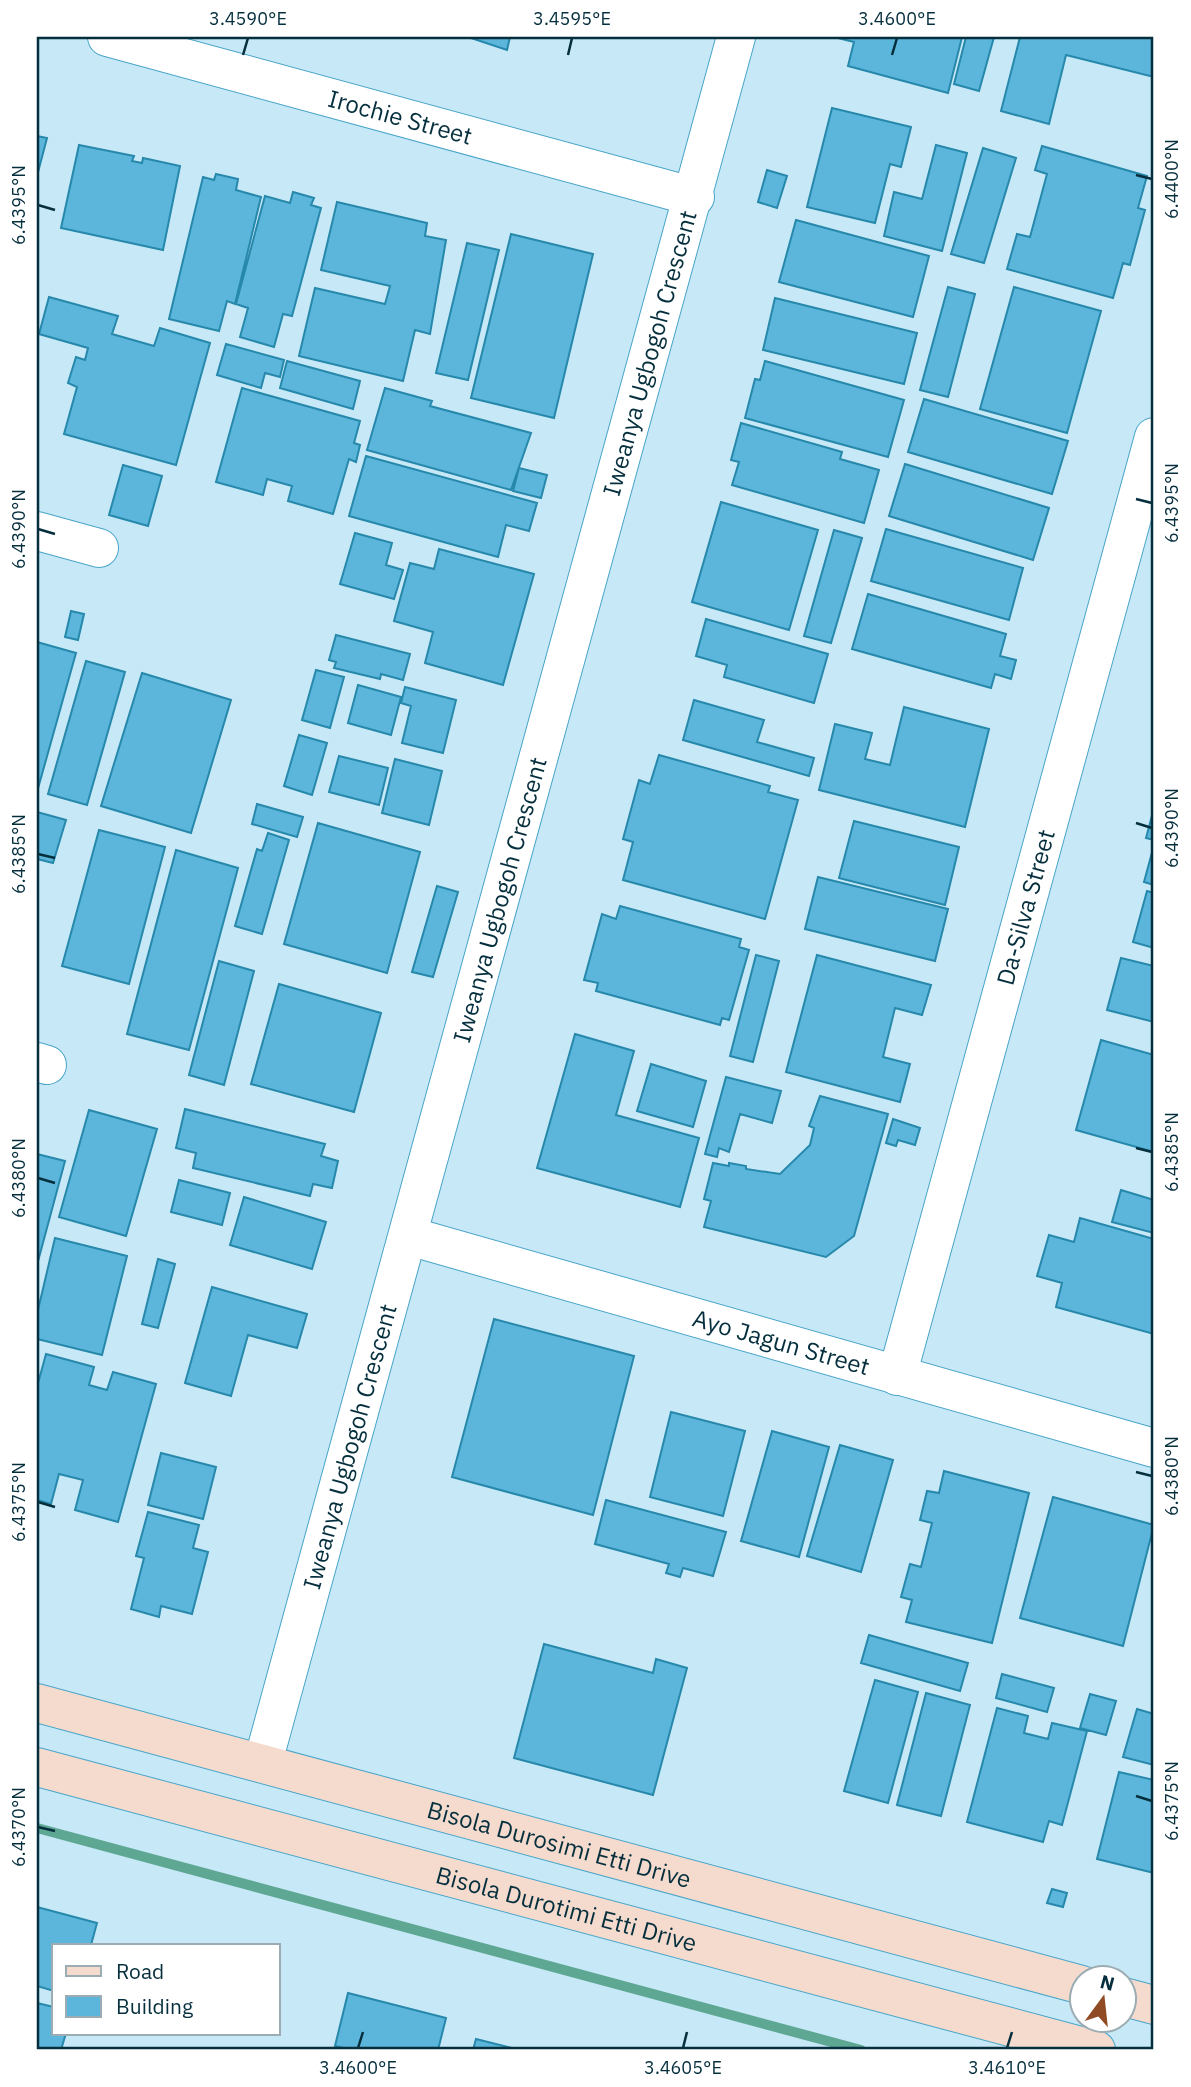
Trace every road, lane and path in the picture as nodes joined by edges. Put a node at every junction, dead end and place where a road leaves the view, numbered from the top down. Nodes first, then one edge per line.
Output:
1 (107, 37) edge
2 (736, 37) edge
3 (695, 197) junction
4 (1154, 437) edge
5 (37, 531) edge
6 (99, 548) dead end
7 (409, 1236) junction
8 (897, 1376) junction
9 (1154, 1448) edge
10 (37, 1703) edge
11 (264, 1762) junction
12 (37, 1767) edge
13 (1068, 1981) edge
14 (1096, 2050) edge

1 - 3 street, Irochie Street
2 - 3 street, Iweanya Ugbogoh Crescent
3 - 7 street, Iweanya Ugbogoh Crescent
4 - 8 street, Da-Silva Street
5 - 6 street
7 - 8 street, Ayo Jagun Street
7 - 11 street, Iweanya Ugbogoh Crescent
8 - 9 street, Ayo Jagun Street
10 - 11 main road, Bisola Durosimi Etti Drive
11 - 13 main road, Bisola Durosimi Etti Drive
12 - 14 main road, Bisola Durotimi Etti Drive

